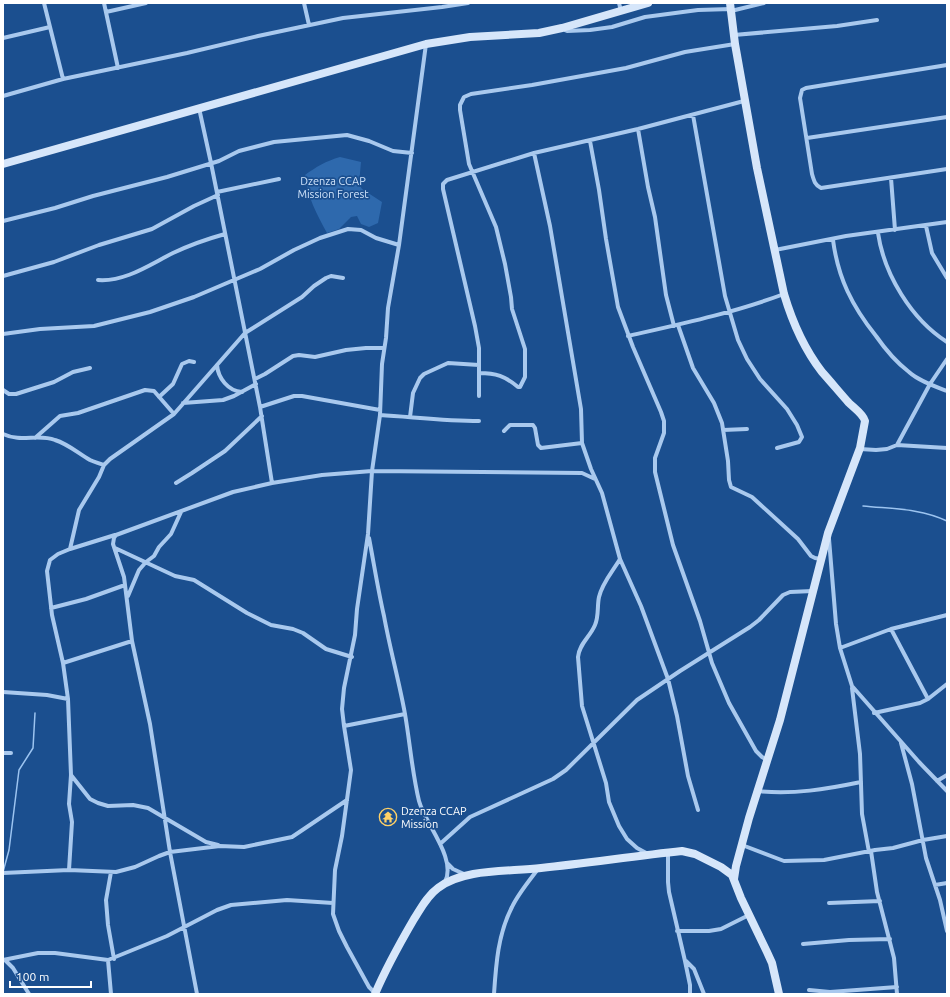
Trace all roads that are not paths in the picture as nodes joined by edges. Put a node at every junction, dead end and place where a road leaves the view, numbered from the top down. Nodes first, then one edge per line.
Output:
1 (44, 3) edge
2 (104, 3) edge
3 (146, 3) edge
4 (304, 3) edge
5 (468, 3) edge
6 (648, 3) edge
7 (764, 3) edge
8 (620, 7) edge
9 (731, 8) edge
10 (106, 12) junction
11 (877, 20) dead end
12 (308, 25) junction
13 (50, 27) junction
14 (562, 28) junction
15 (734, 35) junction
16 (3, 38) edge
17 (426, 44) junction
18 (735, 44) junction
19 (947, 65) edge
20 (118, 68) junction
21 (62, 79) junction
22 (3, 96) edge
23 (744, 101) junction
24 (198, 108) junction
25 (692, 115) junction
26 (947, 117) edge
27 (638, 129) junction
28 (807, 138) junction
29 (590, 141) junction
30 (412, 153) junction
31 (534, 153) junction
32 (211, 163) junction
33 (3, 164) edge
34 (947, 169) edge
35 (472, 173) junction
36 (891, 178) junction
37 (279, 179) dead end
38 (217, 194) junction
39 (3, 221) edge
40 (947, 222) edge
41 (926, 226) junction
42 (895, 230) junction
43 (878, 233) junction
44 (225, 234) junction
45 (833, 240) junction
46 (399, 244) junction
47 (775, 250) junction
48 (3, 276) edge
49 (343, 278) dead end
50 (947, 278) edge
51 (234, 279) junction
52 (98, 280) dead end
53 (784, 294) junction
54 (729, 312) junction
55 (676, 326) junction
56 (245, 333) junction
57 (3, 334) edge
58 (628, 336) junction
59 (947, 342) edge
60 (384, 348) junction
61 (947, 359) edge
62 (194, 362) dead end
63 (217, 365) junction
64 (479, 365) junction
65 (90, 368) dead end
66 (479, 373) junction
67 (255, 379) junction
68 (256, 384) junction
69 (930, 384) junction
70 (3, 390) edge
71 (947, 391) edge
72 (242, 392) junction
73 (479, 396) dead end
74 (159, 397) junction
75 (183, 403) junction
76 (260, 407) junction
77 (380, 410) junction
78 (174, 414) junction
79 (380, 415) junction
80 (262, 416) junction
81 (410, 417) junction
82 (479, 421) dead end
83 (747, 429) dead end
84 (723, 430) junction
85 (504, 431) dead end
86 (3, 434) edge
87 (35, 438) junction
88 (582, 443) junction
89 (897, 445) junction
90 (777, 448) dead end
91 (860, 448) junction
92 (947, 448) edge
93 (104, 465) junction
94 (372, 471) junction
95 (595, 479) junction
96 (176, 483) dead end
97 (272, 483) junction
98 (181, 512) junction
99 (828, 533) junction
100 (368, 534) junction
101 (116, 535) junction
102 (70, 548) junction
103 (115, 548) junction
104 (620, 559) junction
105 (821, 559) junction
106 (146, 562) junction
107 (125, 586) junction
108 (813, 591) junction
109 (127, 599) junction
110 (51, 608) junction
111 (947, 615) edge
112 (891, 629) junction
113 (132, 641) junction
114 (840, 648) junction
115 (708, 653) junction
116 (352, 657) junction
117 (62, 663) junction
118 (668, 679) junction
119 (947, 684) edge
120 (852, 686) junction
121 (3, 692) edge
122 (68, 699) junction
123 (928, 699) junction
124 (874, 713) junction
125 (405, 714) junction
126 (344, 726) junction
127 (900, 741) junction
128 (593, 743) junction
129 (3, 753) edge
130 (11, 753) dead end
131 (767, 760) junction
132 (71, 775) junction
133 (947, 775) edge
134 (861, 782) junction
135 (937, 782) junction
136 (757, 790) junction
137 (947, 791) edge
138 (347, 800) junction
139 (698, 810) dead end
140 (164, 818) junction
141 (947, 836) edge
142 (923, 840) junction
143 (440, 844) junction
144 (742, 845) junction
145 (220, 846) junction
146 (170, 852) junction
147 (668, 852) junction
148 (870, 852) junction
149 (651, 855) junction
150 (447, 863) junction
151 (538, 868) junction
152 (69, 870) junction
153 (111, 872) junction
154 (3, 873) edge
155 (470, 875) junction
156 (734, 879) junction
157 (947, 883) edge
158 (444, 884) junction
159 (935, 885) junction
160 (880, 902) junction
161 (333, 903) junction
162 (829, 903) dead end
163 (750, 915) junction
164 (185, 926) junction
165 (678, 931) junction
166 (947, 931) edge
167 (890, 939) junction
168 (803, 944) dead end
169 (114, 959) junction
170 (4, 960) edge
171 (108, 960) junction
172 (685, 961) junction
173 (897, 987) junction
174 (809, 990) dead end
175 (29, 994) edge
176 (111, 994) edge
177 (197, 994) edge
178 (376, 994) edge
179 (494, 994) edge
180 (690, 994) edge
181 (704, 994) edge
182 (779, 994) edge
183 (897, 994) edge

1 - 13 street
2 - 10 street
3 - 10 street
4 - 12 street
5 - 12 street
6 - 8 street
7 - 9 street
8 - 14 street
9 - 14 street
9 - 15 street
10 - 20 street
11 - 15 street
12 - 20 street
13 - 16 street
13 - 21 street
14 - 17 street
15 - 18 street
17 - 24 street
17 - 30 street
18 - 23 street
18 - 35 street
19 - 28 street
20 - 21 street
21 - 22 street
23 - 25 street
23 - 47 street
24 - 32 street
24 - 33 street
25 - 27 street
25 - 54 street
26 - 28 street
27 - 29 street
27 - 55 street
28 - 36 street
29 - 31 street
29 - 58 street
30 - 32 street
30 - 46 street
31 - 35 street
31 - 88 street
32 - 38 street
32 - 39 street
34 - 36 street
35 - 64 street
35 - 66 street
36 - 42 street
37 - 38 street
38 - 44 street
38 - 48 street
40 - 41 street
41 - 42 street
41 - 50 street
42 - 43 street
43 - 45 street
43 - 59 street
44 - 51 street
44 - 52 street
45 - 47 street
45 - 69 street
46 - 51 street
46 - 60 street
47 - 53 street
49 - 56 street
51 - 56 street
51 - 57 street
53 - 54 street
53 - 91 street
54 - 55 street
54 - 90 street
55 - 58 street
55 - 84 street
56 - 63 street
56 - 67 street
58 - 115 street
60 - 67 street
60 - 77 street
61 - 69 street
62 - 74 street
63 - 72 street
63 - 75 street
64 - 66 street
64 - 81 street
65 - 70 street
66 - 73 street
67 - 68 street
68 - 72 street
68 - 76 street
69 - 71 street
69 - 89 street
72 - 75 street
74 - 78 street
74 - 87 street
75 - 78 street
76 - 77 street
76 - 80 street
77 - 79 street
78 - 93 street
79 - 81 street
79 - 94 street
80 - 96 street
80 - 97 street
81 - 82 street
83 - 84 street
84 - 105 street
85 - 88 street
86 - 87 street
87 - 93 street
88 - 95 street
89 - 91 street
89 - 92 street
91 - 99 street
93 - 102 street
94 - 95 street
94 - 97 street
94 - 100 street
95 - 104 street
97 - 98 street
98 - 101 street
98 - 106 street
99 - 105 street
99 - 114 street
100 - 116 street
100 - 125 street
101 - 102 street
101 - 103 street
102 - 110 street
103 - 106 street
103 - 107 street
104 - 118 street
104 - 128 street
105 - 108 street
106 - 109 street
106 - 116 street
107 - 109 street
107 - 110 street
108 - 115 street
108 - 131 street
109 - 113 street
110 - 117 street
111 - 112 street
112 - 114 street
112 - 123 street
113 - 117 street
113 - 140 street
114 - 120 street
115 - 118 street
115 - 131 street
116 - 126 street
117 - 122 street
118 - 128 street
118 - 139 street
119 - 123 street
120 - 124 street
120 - 134 street
121 - 122 street
122 - 132 street
123 - 124 street
124 - 127 street
125 - 126 street
125 - 143 street
126 - 138 street
127 - 135 street
127 - 142 street
128 - 143 street
128 - 149 street
129 - 130 street
131 - 136 street
132 - 140 street
132 - 152 street
133 - 135 street
134 - 136 street
134 - 148 street
135 - 137 street
136 - 144 street
138 - 145 street
138 - 161 street
140 - 145 street
140 - 146 street
141 - 142 street
142 - 148 street
142 - 159 street
143 - 150 street
144 - 148 street
144 - 156 street
145 - 146 street
146 - 153 street
146 - 164 street
147 - 149 street
147 - 156 street
147 - 165 street
148 - 160 street
149 - 151 street
150 - 155 street
150 - 158 street
151 - 155 street
151 - 179 street
152 - 153 street
152 - 154 street
153 - 169 street
155 - 158 street
156 - 163 street
157 - 159 street
158 - 178 street
159 - 166 street
160 - 162 street
160 - 167 street
161 - 164 street
161 - 178 street
163 - 165 street
163 - 182 street
164 - 169 street
164 - 177 street
165 - 172 street
167 - 168 street
167 - 173 street
169 - 171 street
170 - 171 street
170 - 175 street
171 - 176 street
172 - 180 street
172 - 181 street
173 - 174 street
173 - 183 street

